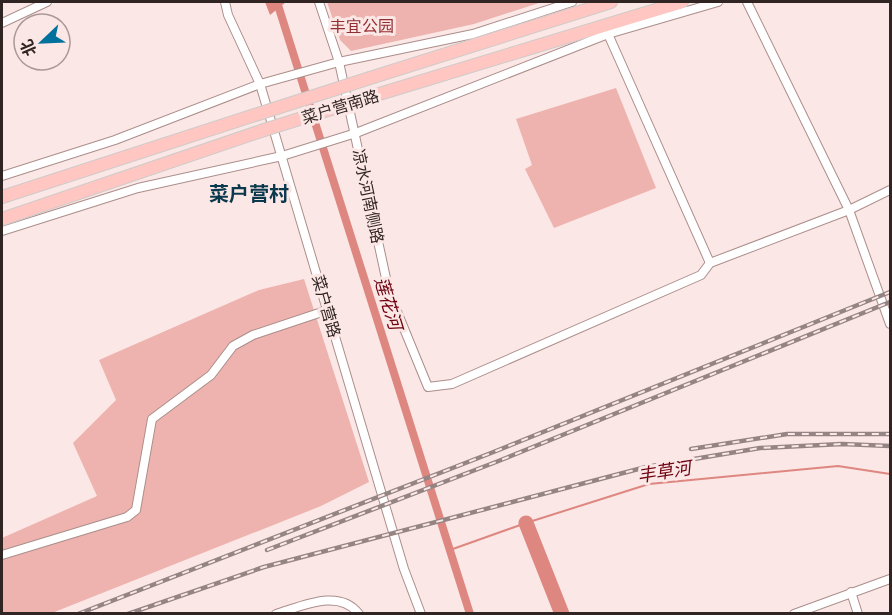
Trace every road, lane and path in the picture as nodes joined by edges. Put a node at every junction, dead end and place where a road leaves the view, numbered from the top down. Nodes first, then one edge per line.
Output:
1 (47, 2) edge
2 (225, 2) edge
3 (319, 2) edge
4 (572, 2) edge
5 (611, 2) edge
6 (682, 2) edge
7 (718, 2) edge
8 (747, 2) edge
9 (2, 23) edge
10 (608, 34) junction
11 (339, 62) junction
12 (260, 84) junction
13 (356, 133) junction
14 (282, 156) junction
15 (2, 176) edge
16 (891, 190) edge
17 (2, 197) edge
18 (849, 210) junction
19 (2, 219) edge
20 (2, 231) edge
21 (711, 263) junction
22 (328, 310) junction
23 (891, 324) edge
24 (2, 555) edge
25 (891, 579) edge
26 (851, 592) junction
27 (276, 614) edge
28 (359, 614) edge
29 (421, 614) edge
30 (794, 614) edge
31 (858, 614) edge

1 - 9 street
2 - 12 street, 菜户营路
3 - 11 street, 凉水河南侧路
4 - 11 street
5 - 17 highway, 菜户营南路, bridge
6 - 19 highway, 菜户营南路, bridge
7 - 10 street, 菜户营南路
8 - 18 street
10 - 13 street, 菜户营南路
10 - 21 street
11 - 12 street
11 - 13 street, 凉水河南侧路
12 - 14 street, 菜户营路
12 - 15 street
13 - 14 street, 菜户营南路
13 - 21 street, 凉水河南侧路
14 - 20 street
14 - 22 street, 菜户营路
16 - 18 street
18 - 21 street
18 - 23 street
22 - 24 street
22 - 29 street, 菜户营路
25 - 26 street
26 - 30 street
26 - 31 street
27 - 28 street

